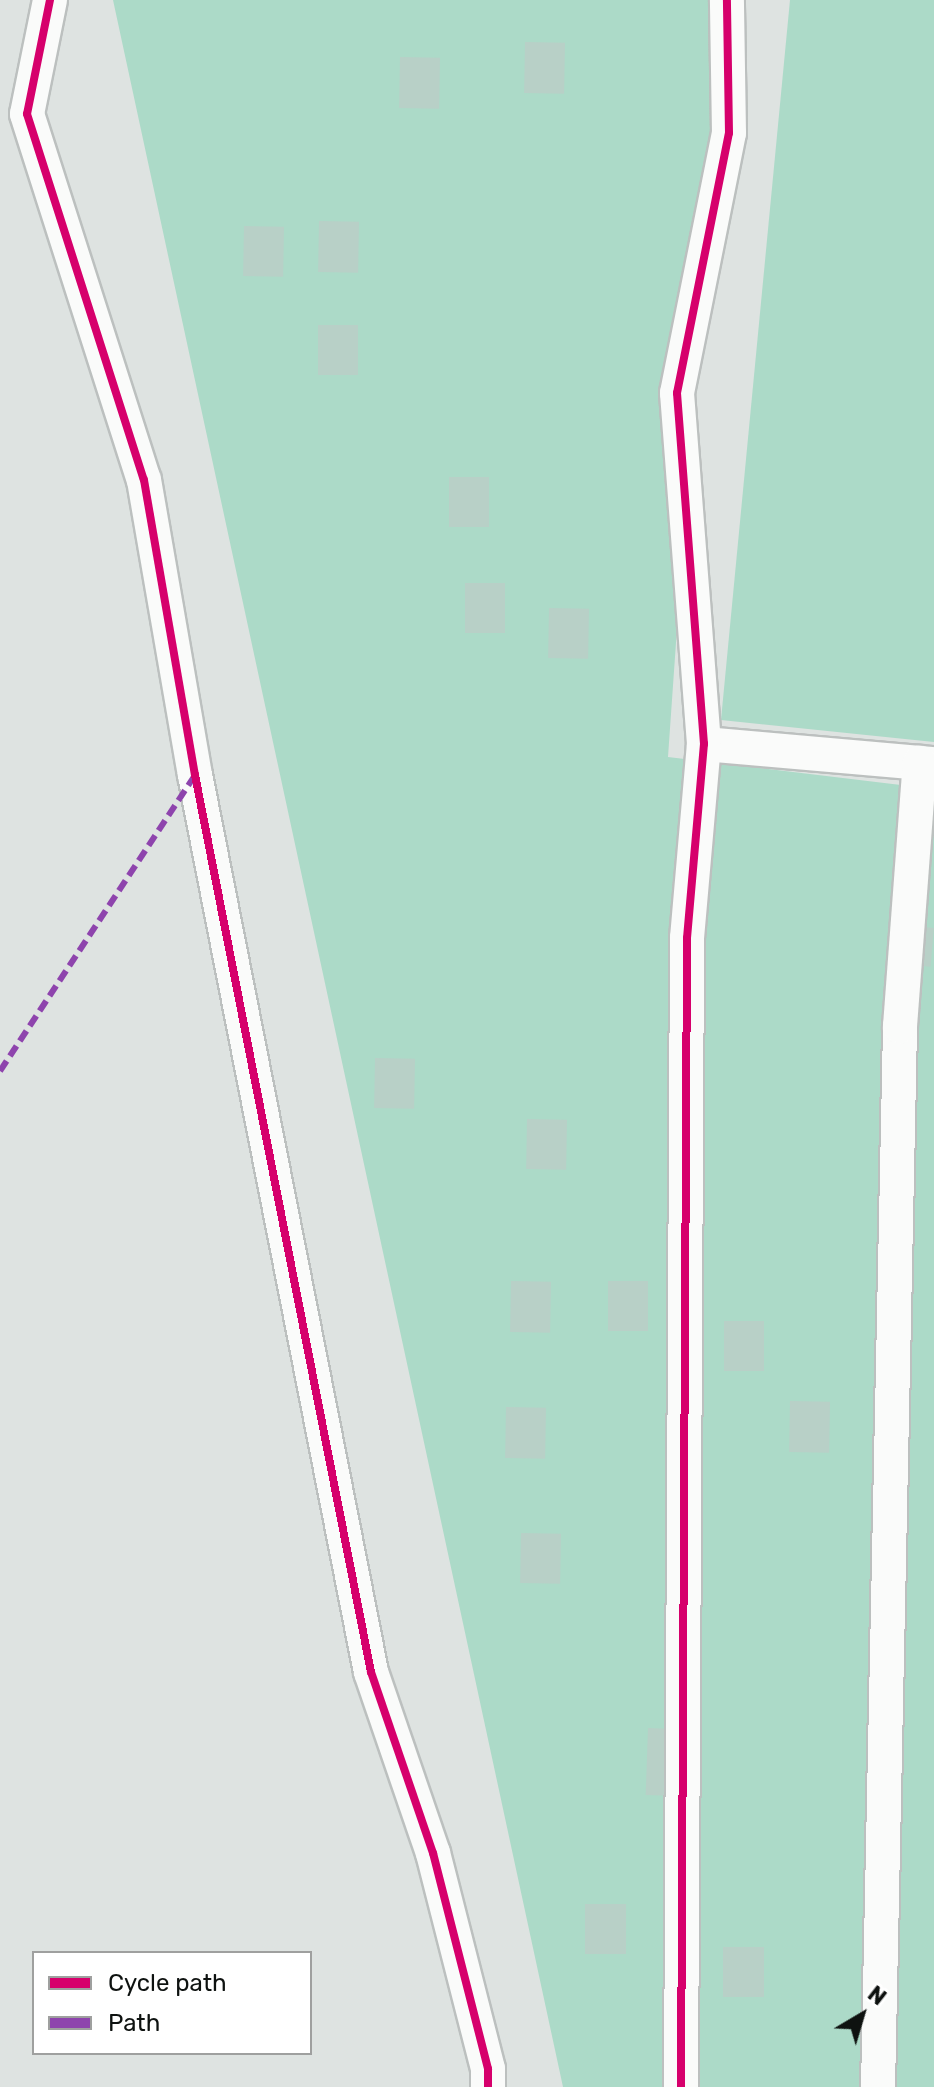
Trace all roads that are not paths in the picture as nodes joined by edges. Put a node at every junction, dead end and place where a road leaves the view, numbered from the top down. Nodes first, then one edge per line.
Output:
1 (50, 0) edge
2 (727, 0) edge
3 (704, 744) junction
4 (927, 764) edge
5 (488, 2087) edge
6 (681, 2087) edge
7 (878, 2087) edge

1 - 5 street
2 - 3 street
3 - 4 street
3 - 6 street
4 - 7 street

